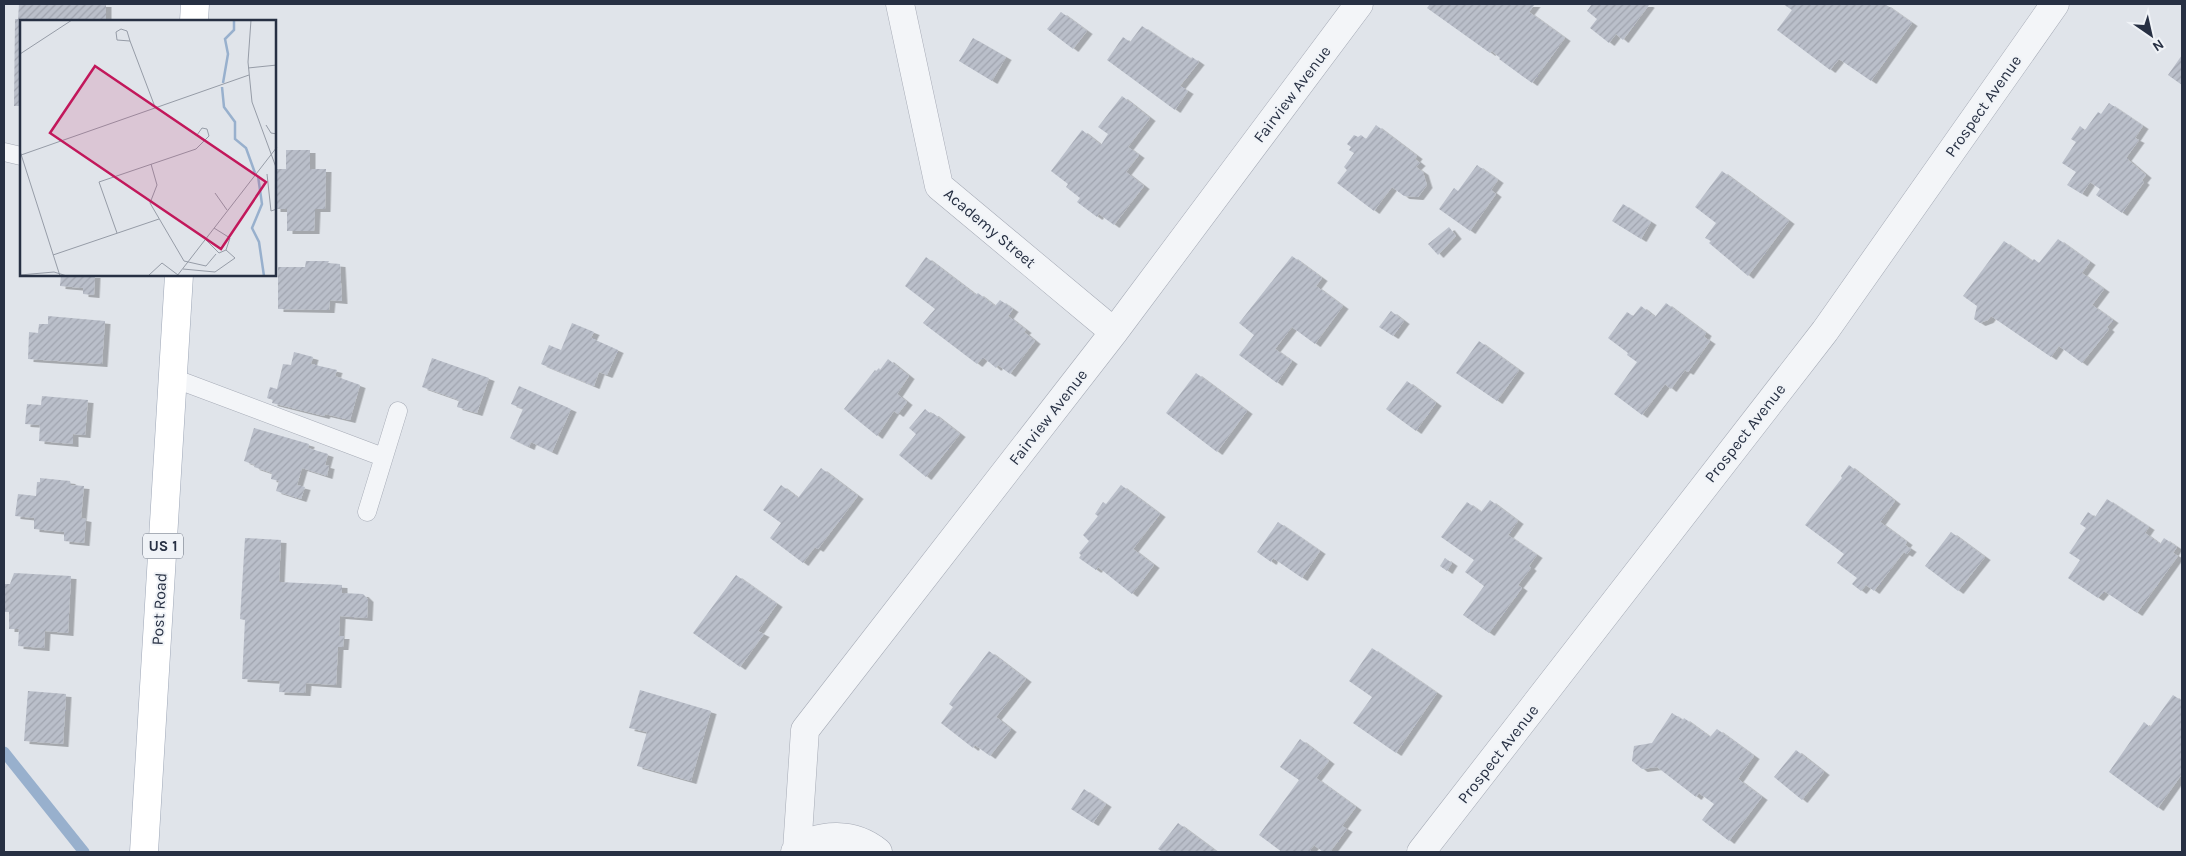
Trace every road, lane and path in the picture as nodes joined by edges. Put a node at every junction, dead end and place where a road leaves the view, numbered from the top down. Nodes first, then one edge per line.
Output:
1 (195, 4) edge
2 (900, 4) edge
3 (1359, 4) edge
4 (2055, 4) edge
5 (194, 20) edge
6 (4, 152) edge
7 (20, 156) edge
8 (179, 276) edge
9 (1114, 332) junction
10 (172, 378) junction
11 (398, 411) dead end
12 (383, 457) junction
13 (367, 512) dead end
14 (796, 851) edge
15 (144, 852) edge
16 (878, 852) edge
17 (1421, 852) edge

1 - 5 main road
2 - 9 street, Academy Street
3 - 9 street, Fairview Avenue
4 - 17 street, Prospect Avenue
6 - 7 lane
8 - 10 main road, Post Road / US 1
9 - 14 street, Fairview Avenue
10 - 12 lane
10 - 15 main road, Post Road / US 1
11 - 12 lane
12 - 13 lane
14 - 16 street, Fairview Avenue

